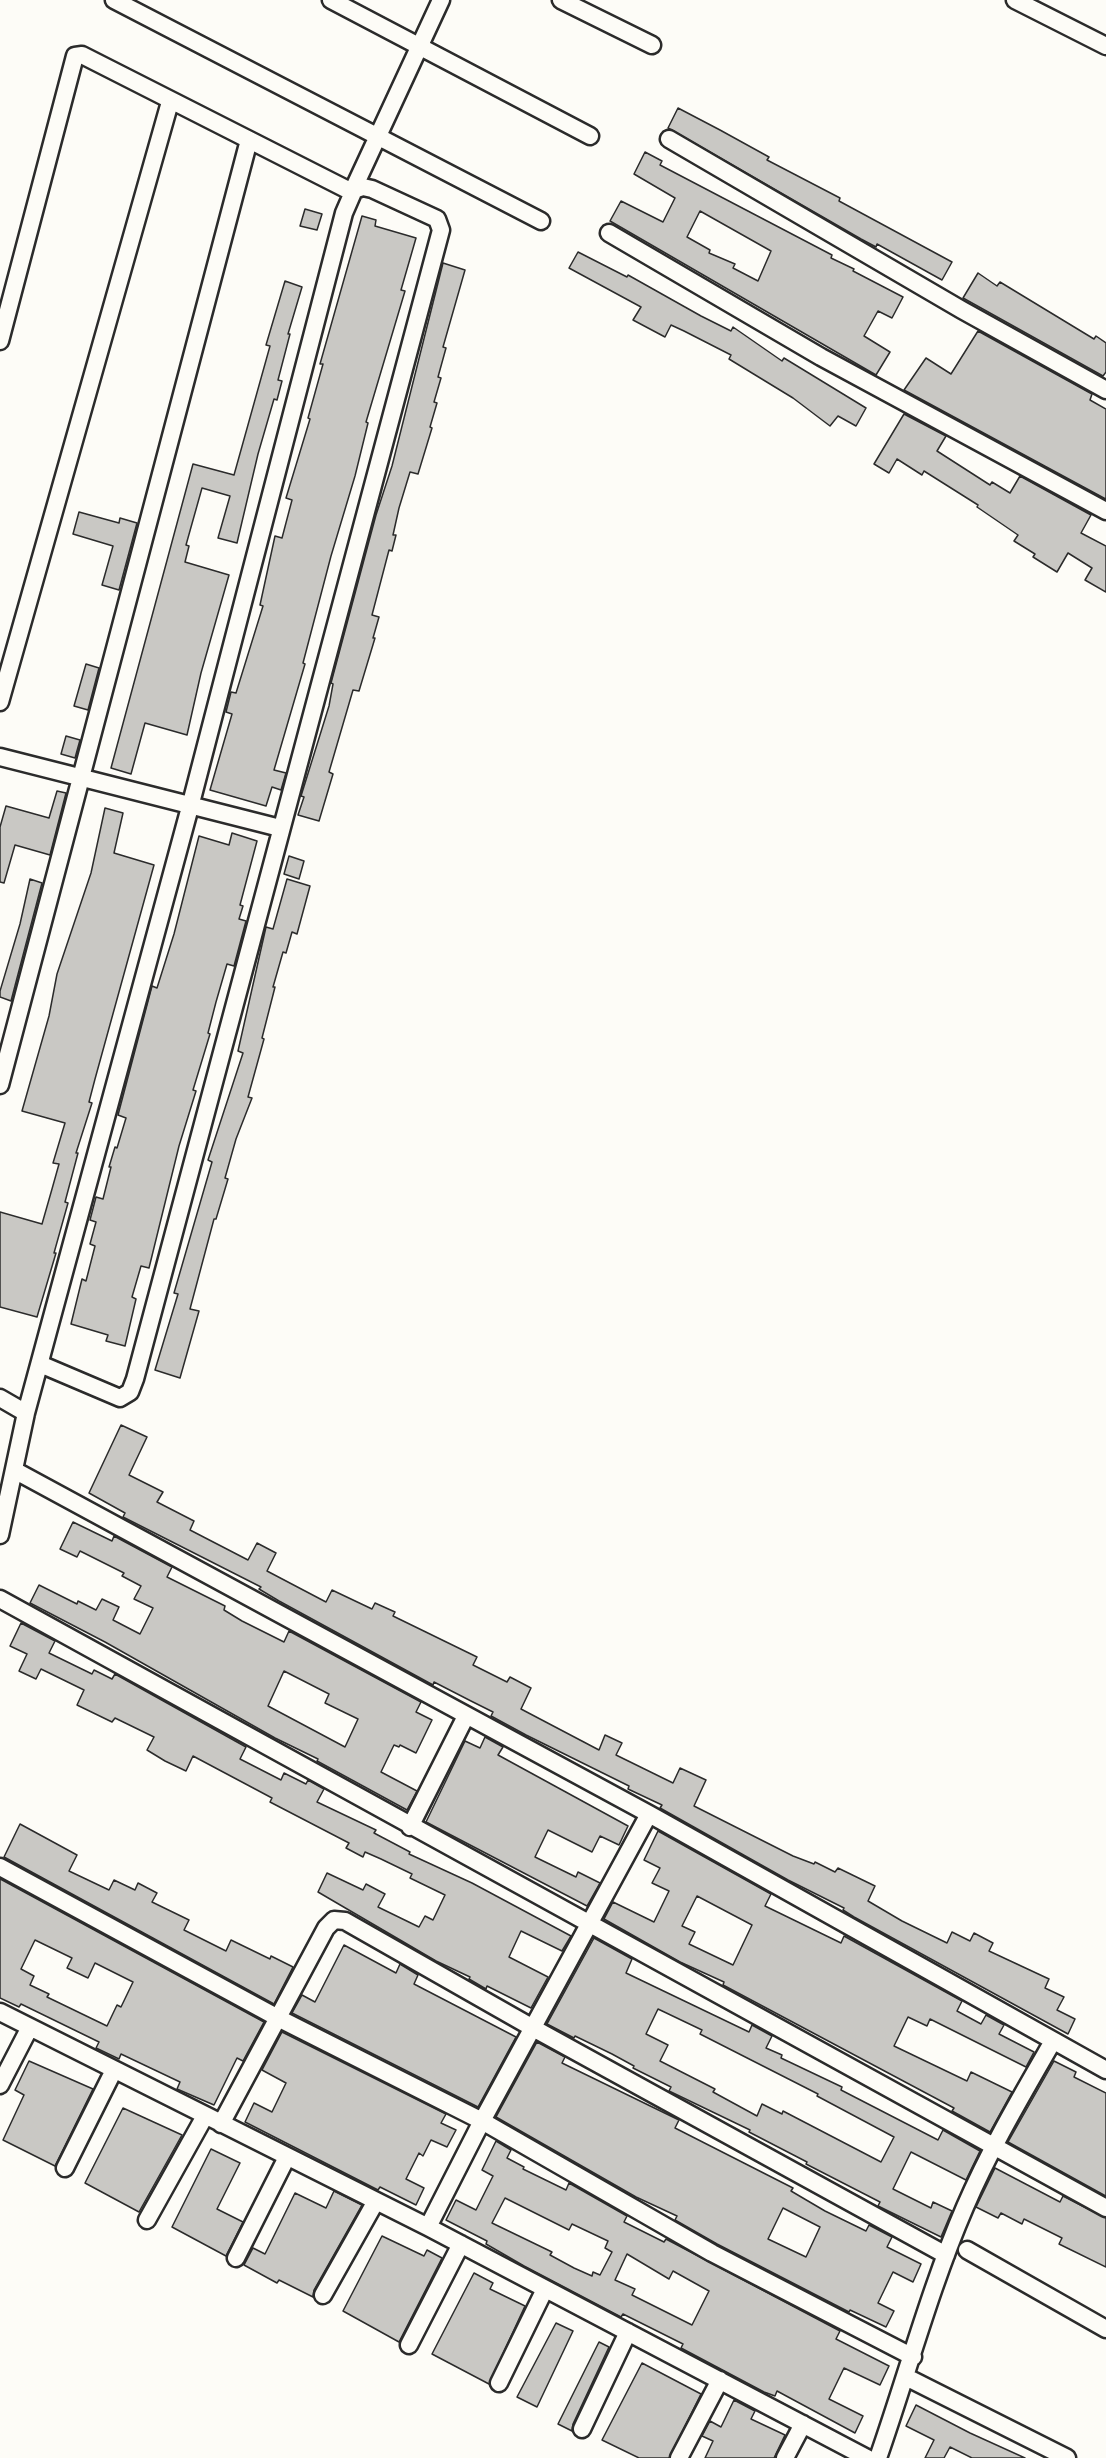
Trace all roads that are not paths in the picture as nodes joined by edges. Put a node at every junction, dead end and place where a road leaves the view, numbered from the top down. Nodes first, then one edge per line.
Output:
1 (114, 0) edge
2 (331, 0) edge
3 (441, 0) edge
4 (561, 0) edge
5 (1016, 0) edge
6 (651, 45) dead end
7 (419, 46) junction
8 (1106, 46) edge
9 (170, 102) junction
10 (376, 136) junction
11 (590, 136) dead end
12 (669, 139) dead end
13 (249, 140) junction
14 (352, 192) junction
15 (541, 221) dead end
16 (609, 233) dead end
17 (0, 341) edge
18 (1106, 390) edge
19 (1106, 511) edge
20 (0, 702) edge
21 (0, 757) edge
22 (83, 777) junction
23 (190, 807) junction
24 (280, 828) junction
25 (0, 1084) edge
26 (40, 1364) junction
27 (0, 1398) edge
28 (26, 1413) junction
29 (14, 1470) junction
30 (0, 1535) edge
31 (0, 1599) edge
32 (466, 1716) junction
33 (649, 1814) junction
34 (410, 1827) junction
35 (0, 1867) edge
36 (588, 1924) junction
37 (0, 2012) edge
38 (280, 2019) junction
39 (30, 2027) junction
40 (533, 2028) junction
41 (1053, 2041) junction
42 (114, 2070) junction
43 (1106, 2070) edge
44 (0, 2085) edge
45 (205, 2116) junction
46 (482, 2121) junction
47 (221, 2124) junction
48 (993, 2148) junction
49 (287, 2157) junction
50 (65, 2168) dead end
51 (376, 2201) junction
52 (1106, 2208) edge
53 (147, 2220) dead end
54 (428, 2227) junction
55 (461, 2244) junction
56 (967, 2250) dead end
57 (946, 2255) junction
58 (236, 2258) dead end
59 (545, 2289) junction
60 (323, 2295) dead end
61 (1106, 2329) edge
62 (628, 2332) junction
63 (409, 2345) dead end
64 (913, 2357) junction
65 (906, 2377) junction
66 (720, 2380) junction
67 (499, 2382) dead end
68 (803, 2424) junction
69 (582, 2429) dead end
70 (679, 2458) edge
71 (785, 2458) edge
72 (867, 2458) edge
73 (879, 2458) edge
74 (1067, 2458) edge

1 - 10 street
2 - 7 street
3 - 7 street
4 - 6 street
5 - 8 street
7 - 10 street
7 - 11 street
9 - 13 street
9 - 17 street
9 - 20 street
10 - 14 street
10 - 15 street
12 - 18 street
13 - 14 street
13 - 22 street
14 - 23 street
14 - 24 street
16 - 19 street
21 - 22 street
22 - 23 street
22 - 25 street
23 - 24 street
23 - 26 street
24 - 26 street
26 - 28 street
27 - 28 street
28 - 29 street
29 - 30 street
29 - 32 street
31 - 34 street
32 - 33 street
32 - 34 street
33 - 36 street
33 - 41 street
34 - 36 street
35 - 38 street
36 - 40 street
36 - 48 street
37 - 39 street
38 - 40 street
38 - 46 street
38 - 47 street
39 - 42 street
39 - 44 street
40 - 46 street
40 - 57 street
41 - 43 street
41 - 48 street
42 - 45 street
42 - 50 street
45 - 47 street
45 - 53 street
46 - 54 street
46 - 64 street
47 - 49 street
48 - 52 street
48 - 57 street
49 - 51 street
49 - 58 street
51 - 54 street
51 - 60 street
54 - 55 street
55 - 59 street
55 - 63 street
56 - 61 street
57 - 64 street
59 - 62 street
59 - 67 street
62 - 66 street
62 - 69 street
64 - 65 street
65 - 73 street
65 - 74 street
66 - 68 street
66 - 70 street
68 - 71 street
68 - 72 street

